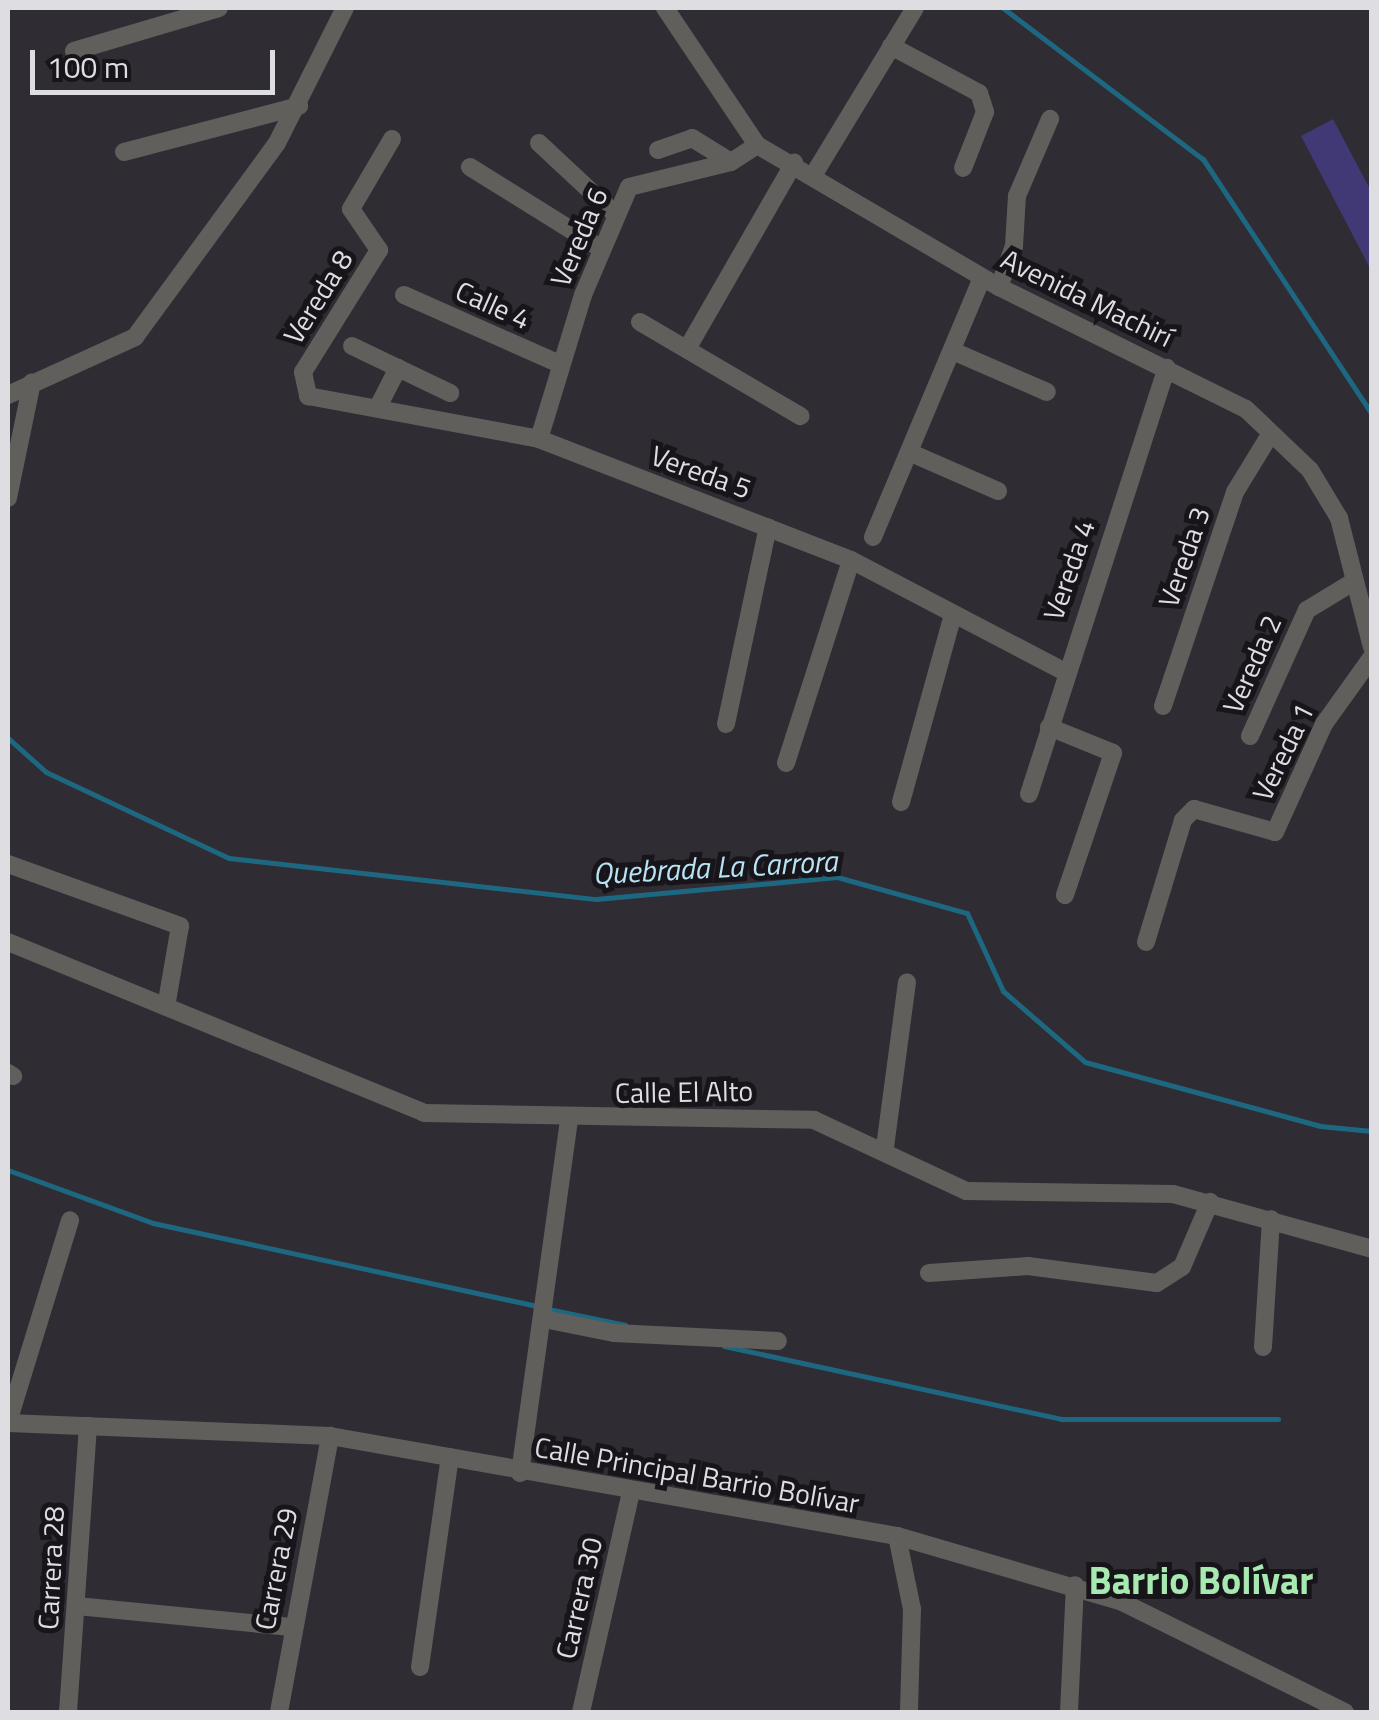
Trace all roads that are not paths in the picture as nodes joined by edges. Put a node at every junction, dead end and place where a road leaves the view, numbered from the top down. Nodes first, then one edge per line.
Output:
1 (219, 8) edge
2 (345, 8) edge
3 (666, 8) edge
4 (915, 8) edge
5 (892, 46) junction
6 (74, 51) dead end
7 (299, 106) junction
8 (1050, 118) dead end
9 (392, 139) dead end
10 (539, 143) dead end
11 (757, 145) junction
12 (658, 150) dead end
13 (124, 152) dead end
14 (731, 162) junction
15 (794, 163) junction
16 (470, 168) dead end
17 (963, 168) dead end
18 (814, 174) junction
19 (614, 213) junction
20 (600, 248) junction
21 (990, 283) junction
22 (404, 294) dead end
23 (640, 322) dead end
24 (352, 346) dead end
25 (687, 350) junction
26 (955, 352) junction
27 (560, 364) junction
28 (398, 368) junction
29 (1168, 368) junction
30 (32, 382) junction
31 (300, 387) joint
32 (450, 392) dead end
33 (1047, 392) dead end
34 (8, 395) edge
35 (378, 407) junction
36 (800, 416) dead end
37 (1271, 432) junction
38 (539, 439) junction
39 (911, 453) junction
40 (998, 491) dead end
41 (8, 498) edge
42 (768, 527) junction
43 (872, 536) dead end
44 (851, 560) junction
45 (1353, 582) junction
46 (953, 614) junction
47 (1372, 647) edge
48 (1372, 658) edge
49 (1063, 671) junction
50 (1163, 706) dead end
51 (726, 724) dead end
52 (1049, 728) junction
53 (1250, 736) dead end
54 (786, 763) dead end
55 (1029, 794) dead end
56 (901, 802) dead end
57 (8, 864) edge
58 (1064, 894) dead end
59 (8, 942) edge
60 (1146, 942) dead end
61 (907, 982) dead end
62 (166, 1008) junction
63 (569, 1121) junction
64 (885, 1146) junction
65 (1210, 1202) junction
66 (1272, 1219) junction
67 (70, 1220) dead end
68 (1372, 1250) edge
69 (928, 1273) dead end
70 (544, 1319) junction
71 (778, 1341) dead end
72 (1263, 1347) dead end
73 (8, 1422) edge
74 (88, 1426) junction
75 (330, 1436) junction
76 (450, 1457) junction
77 (520, 1473) junction
78 (630, 1496) junction
79 (897, 1536) junction
80 (1074, 1584) junction
81 (77, 1606) junction
82 (291, 1627) junction
83 (420, 1668) dead end
84 (68, 1712) edge
85 (279, 1712) edge
86 (581, 1712) edge
87 (909, 1712) edge
88 (1069, 1712) edge
89 (1345, 1712) edge

1 - 6 street
2 - 7 street
3 - 11 street
4 - 5 street
5 - 17 street
5 - 18 street
7 - 13 street
7 - 30 street
8 - 21 street
9 - 31 street, Vereda 8
10 - 19 street
11 - 14 street, Vereda 6
11 - 15 street, Avenida Machirí
12 - 14 street
14 - 19 street, Vereda 6
15 - 18 street, Avenida Machirí
15 - 25 street
16 - 20 street
18 - 21 street, Avenida Machirí
19 - 20 street, Vereda 6
20 - 27 street, Vereda 6
21 - 26 street
21 - 29 street, Avenida Machirí
22 - 27 street, Calle 4
23 - 25 street
24 - 28 street
25 - 36 street
26 - 33 street
26 - 39 street
27 - 38 street, Vereda 6
28 - 32 street
28 - 35 street
29 - 37 street, Avenida Machirí
29 - 49 street, Vereda 4
30 - 34 street
30 - 41 street
31 - 35 street, Vereda 5
35 - 38 street, Vereda 5
37 - 45 street, Avenida Machirí
37 - 50 street, Vereda 3
38 - 42 street, Vereda 5
39 - 40 street
39 - 43 street
42 - 44 street, Vereda 5
42 - 51 street
44 - 46 street, Vereda 5
44 - 54 street
45 - 47 street, Avenida Machirí
45 - 53 street, Vereda 2
46 - 49 street, Vereda 5
46 - 56 street
48 - 60 street, Vereda 1
49 - 52 street, Vereda 4
52 - 55 street, Vereda 4
52 - 58 street
57 - 62 street
59 - 62 street, Calle El Alto
61 - 64 street
62 - 63 street, Calle El Alto
63 - 64 street, Calle El Alto
63 - 70 street
64 - 65 street, Calle El Alto
65 - 66 street, Calle El Alto
65 - 69 street
66 - 68 street, Calle El Alto
66 - 72 street
67 - 73 street
70 - 71 street
70 - 77 street
73 - 74 street, Calle Principal Barrio Bolívar
74 - 75 street, Calle Principal Barrio Bolívar
74 - 81 street, Carrera 28
75 - 76 street, Calle Principal Barrio Bolívar
75 - 82 street, Carrera 29
76 - 77 street, Calle Principal Barrio Bolívar
76 - 83 street
77 - 78 street, Calle Principal Barrio Bolívar
78 - 79 street, Calle Principal Barrio Bolívar
78 - 86 street, Carrera 30
79 - 80 street, Calle Principal Barrio Bolívar
79 - 87 street
80 - 88 street
80 - 89 street, Calle Principal Barrio Bolívar
81 - 82 street
81 - 84 street, Carrera 28
82 - 85 street, Carrera 29

